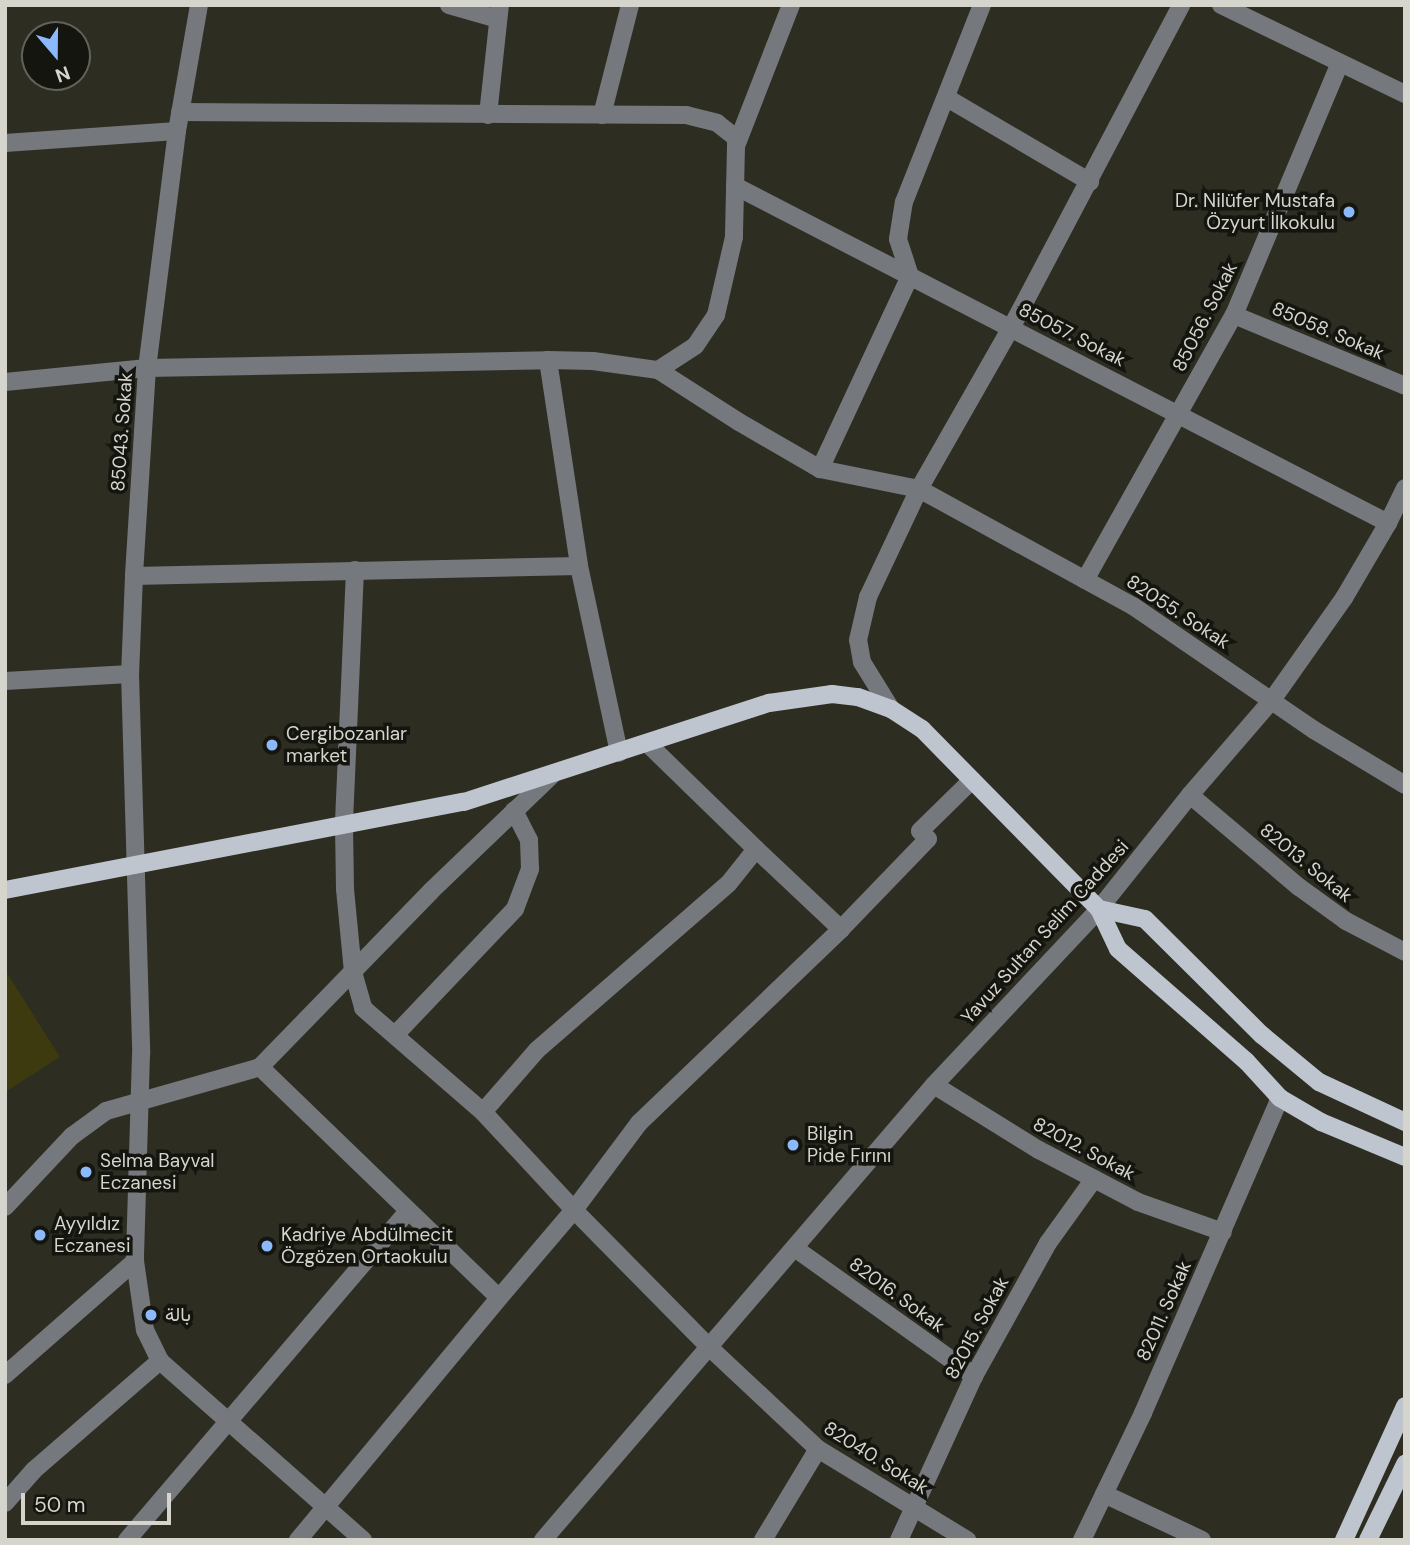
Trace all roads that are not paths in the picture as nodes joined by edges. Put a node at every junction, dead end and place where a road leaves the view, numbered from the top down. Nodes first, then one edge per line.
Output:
1 (199, 5) edge
2 (449, 5) edge
3 (629, 5) edge
4 (791, 5) edge
5 (982, 5) edge
6 (1181, 5) edge
7 (1222, 5) edge
8 (499, 12) edge
9 (1340, 63) junction
10 (1405, 94) edge
11 (947, 98) junction
12 (180, 112) junction
13 (488, 114) junction
14 (602, 116) junction
15 (177, 131) junction
16 (5, 143) edge
17 (736, 146) junction
18 (1090, 182) junction
19 (735, 186) junction
20 (911, 276) junction
21 (1234, 315) junction
22 (1011, 328) junction
23 (548, 360) junction
24 (147, 368) junction
25 (658, 370) junction
26 (5, 382) edge
27 (1405, 386) edge
28 (1179, 412) junction
29 (820, 469) junction
30 (1405, 488) edge
31 (919, 489) junction
32 (1388, 523) junction
33 (579, 566) junction
34 (355, 570) junction
35 (134, 576) junction
36 (1085, 580) junction
37 (130, 674) junction
38 (5, 681) edge
39 (1272, 700) junction
40 (891, 709) junction
41 (647, 743) junction
42 (619, 752) junction
43 (553, 774) junction
44 (972, 780) junction
45 (1405, 785) edge
46 (1190, 795) junction
47 (514, 811) junction
48 (344, 825) junction
49 (756, 849) junction
50 (135, 865) junction
51 (5, 890) edge
52 (1099, 909) junction
53 (841, 929) junction
54 (1404, 948) edge
55 (353, 972) junction
56 (395, 1035) junction
57 (260, 1066) junction
58 (934, 1085) junction
59 (1280, 1098) junction
60 (140, 1101) junction
61 (483, 1112) junction
62 (1405, 1122) edge
63 (1405, 1157) edge
64 (1094, 1179) junction
65 (8, 1199) edge
66 (574, 1210) junction
67 (407, 1212) junction
68 (1223, 1232) junction
69 (796, 1248) junction
70 (135, 1261) junction
71 (499, 1298) junction
72 (709, 1347) junction
73 (160, 1361) junction
74 (5, 1375) edge
75 (974, 1376) junction
76 (1405, 1406) edge
77 (230, 1421) junction
78 (818, 1449) junction
79 (1405, 1464) edge
80 (1104, 1493) junction
81 (5, 1503) edge
82 (326, 1506) junction
83 (914, 1507) junction
84 (127, 1540) edge
85 (298, 1540) edge
86 (363, 1540) edge
87 (543, 1540) edge
88 (763, 1540) edge
89 (899, 1540) edge
90 (967, 1540) edge
91 (1082, 1540) edge
92 (1202, 1540) edge
93 (1344, 1540) edge
94 (1368, 1540) edge

1 - 12 street, 85043. Sokak
2 - 8 street
3 - 14 street
4 - 17 street
5 - 11 street
6 - 18 street
7 - 9 street
8 - 13 street
9 - 10 street
9 - 21 street, 85056. Sokak
11 - 18 street
11 - 20 street
12 - 13 street
12 - 15 street, 85043. Sokak
13 - 14 street
14 - 17 street
15 - 16 street
15 - 24 street, 85043. Sokak
17 - 19 street
18 - 22 street
19 - 20 street, 85057. Sokak
19 - 25 street
20 - 22 street, 85057. Sokak
20 - 29 street
21 - 27 street, 85058. Sokak
21 - 28 street, 85056. Sokak
22 - 28 street, 85057. Sokak
22 - 31 street
23 - 24 street
23 - 25 street
23 - 33 street
24 - 26 street
24 - 35 street, 85043. Sokak
25 - 29 street, 82055. Sokak
28 - 32 street, 85057. Sokak
28 - 36 street, 85056. Sokak
29 - 31 street, 82055. Sokak
30 - 32 street, Yavuz Sultan Selim Caddesi
31 - 36 street, 82055. Sokak
31 - 40 street
32 - 39 street, Yavuz Sultan Selim Caddesi
33 - 34 street
33 - 42 street
34 - 35 street
34 - 48 street, 82040. Sokak
35 - 37 street, 85043. Sokak
36 - 39 street, 82055. Sokak
37 - 38 street
37 - 50 street, 85043. Sokak
39 - 45 street, 82055. Sokak
39 - 46 street, Yavuz Sultan Selim Caddesi
40 - 41 main road
40 - 44 main road
41 - 42 main road
41 - 49 street
42 - 43 main road
43 - 47 street
43 - 48 main road
44 - 52 main road
44 - 53 street
46 - 52 street, Yavuz Sultan Selim Caddesi
46 - 54 street, 82013. Sokak
47 - 55 street
47 - 56 street
48 - 50 main road
48 - 55 street, 82040. Sokak
49 - 53 street
49 - 61 street
50 - 51 main road
50 - 60 street, 85043. Sokak
52 - 58 street, Yavuz Sultan Selim Caddesi
52 - 59 main road
52 - 62 main road
53 - 66 street
55 - 56 street, 82040. Sokak
55 - 57 street
56 - 61 street, 82040. Sokak
57 - 60 street
57 - 67 street
58 - 64 street, 82012. Sokak
58 - 69 street, Yavuz Sultan Selim Caddesi
59 - 63 main road
59 - 68 street, 82011. Sokak
60 - 65 street
60 - 70 street, 85043. Sokak
61 - 66 street, 82040. Sokak
64 - 68 street, 82012. Sokak
64 - 75 street, 82015. Sokak
66 - 71 street
66 - 72 street, 82040. Sokak
67 - 71 street
67 - 77 street
68 - 80 street, 82011. Sokak
69 - 72 street, Yavuz Sultan Selim Caddesi
69 - 75 street, 82016. Sokak
70 - 73 street, 85043. Sokak
70 - 74 street
71 - 82 street
72 - 78 street, 82040. Sokak
72 - 87 street, Yavuz Sultan Selim Caddesi
73 - 77 street
73 - 81 street
75 - 83 street, 82015. Sokak
76 - 93 main road
77 - 82 street
77 - 84 street
78 - 83 street, 82040. Sokak
78 - 88 street
79 - 94 main road
80 - 91 street, 82011. Sokak
80 - 92 street
82 - 85 street
82 - 86 street
83 - 89 street, 82015. Sokak
83 - 90 street, 82040. Sokak

